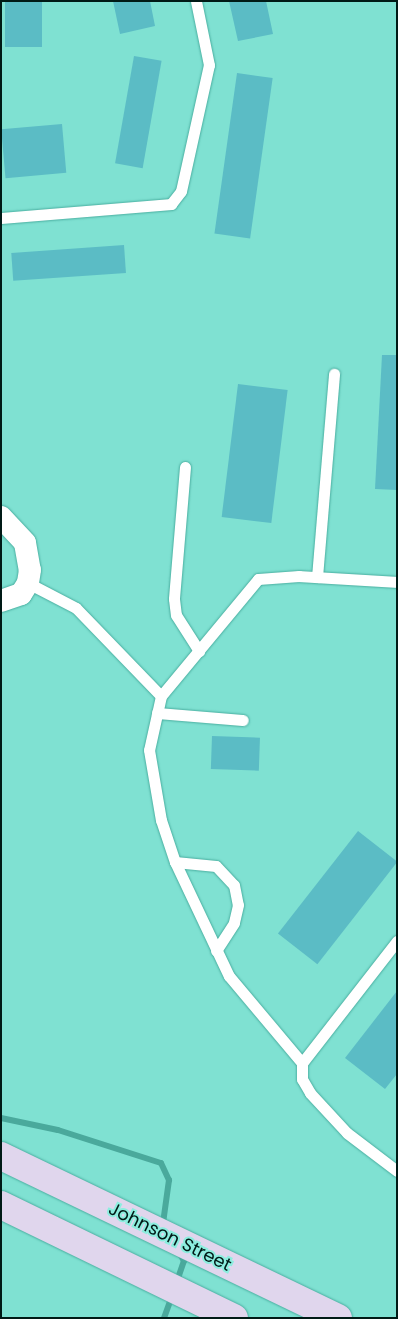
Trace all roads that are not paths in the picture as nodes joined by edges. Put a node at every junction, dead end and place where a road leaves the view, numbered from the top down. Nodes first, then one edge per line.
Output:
1 (196, 1) edge
2 (1, 218) edge
3 (334, 374) dead end
4 (185, 467) dead end
5 (1, 517) edge
6 (317, 577) junction
7 (397, 582) edge
8 (28, 583) junction
9 (1, 601) edge
10 (199, 651) junction
11 (161, 696) junction
12 (157, 713) junction
13 (243, 720) dead end
14 (175, 862) junction
15 (397, 941) edge
16 (216, 951) junction
17 (302, 1063) junction
18 (1, 1156) edge
19 (395, 1166) edge
20 (1, 1205) edge
21 (234, 1318) edge
22 (338, 1318) edge

1 - 2 lane
3 - 6 lane
4 - 10 lane
5 - 8 street
6 - 7 lane
6 - 10 lane
8 - 9 street
8 - 11 lane
10 - 11 lane
11 - 12 lane
12 - 13 lane
12 - 14 lane
14 - 16 lane
14 - 16 lane
15 - 17 lane
16 - 17 lane
17 - 19 lane
18 - 22 main road, Johnson Street
20 - 21 main road

